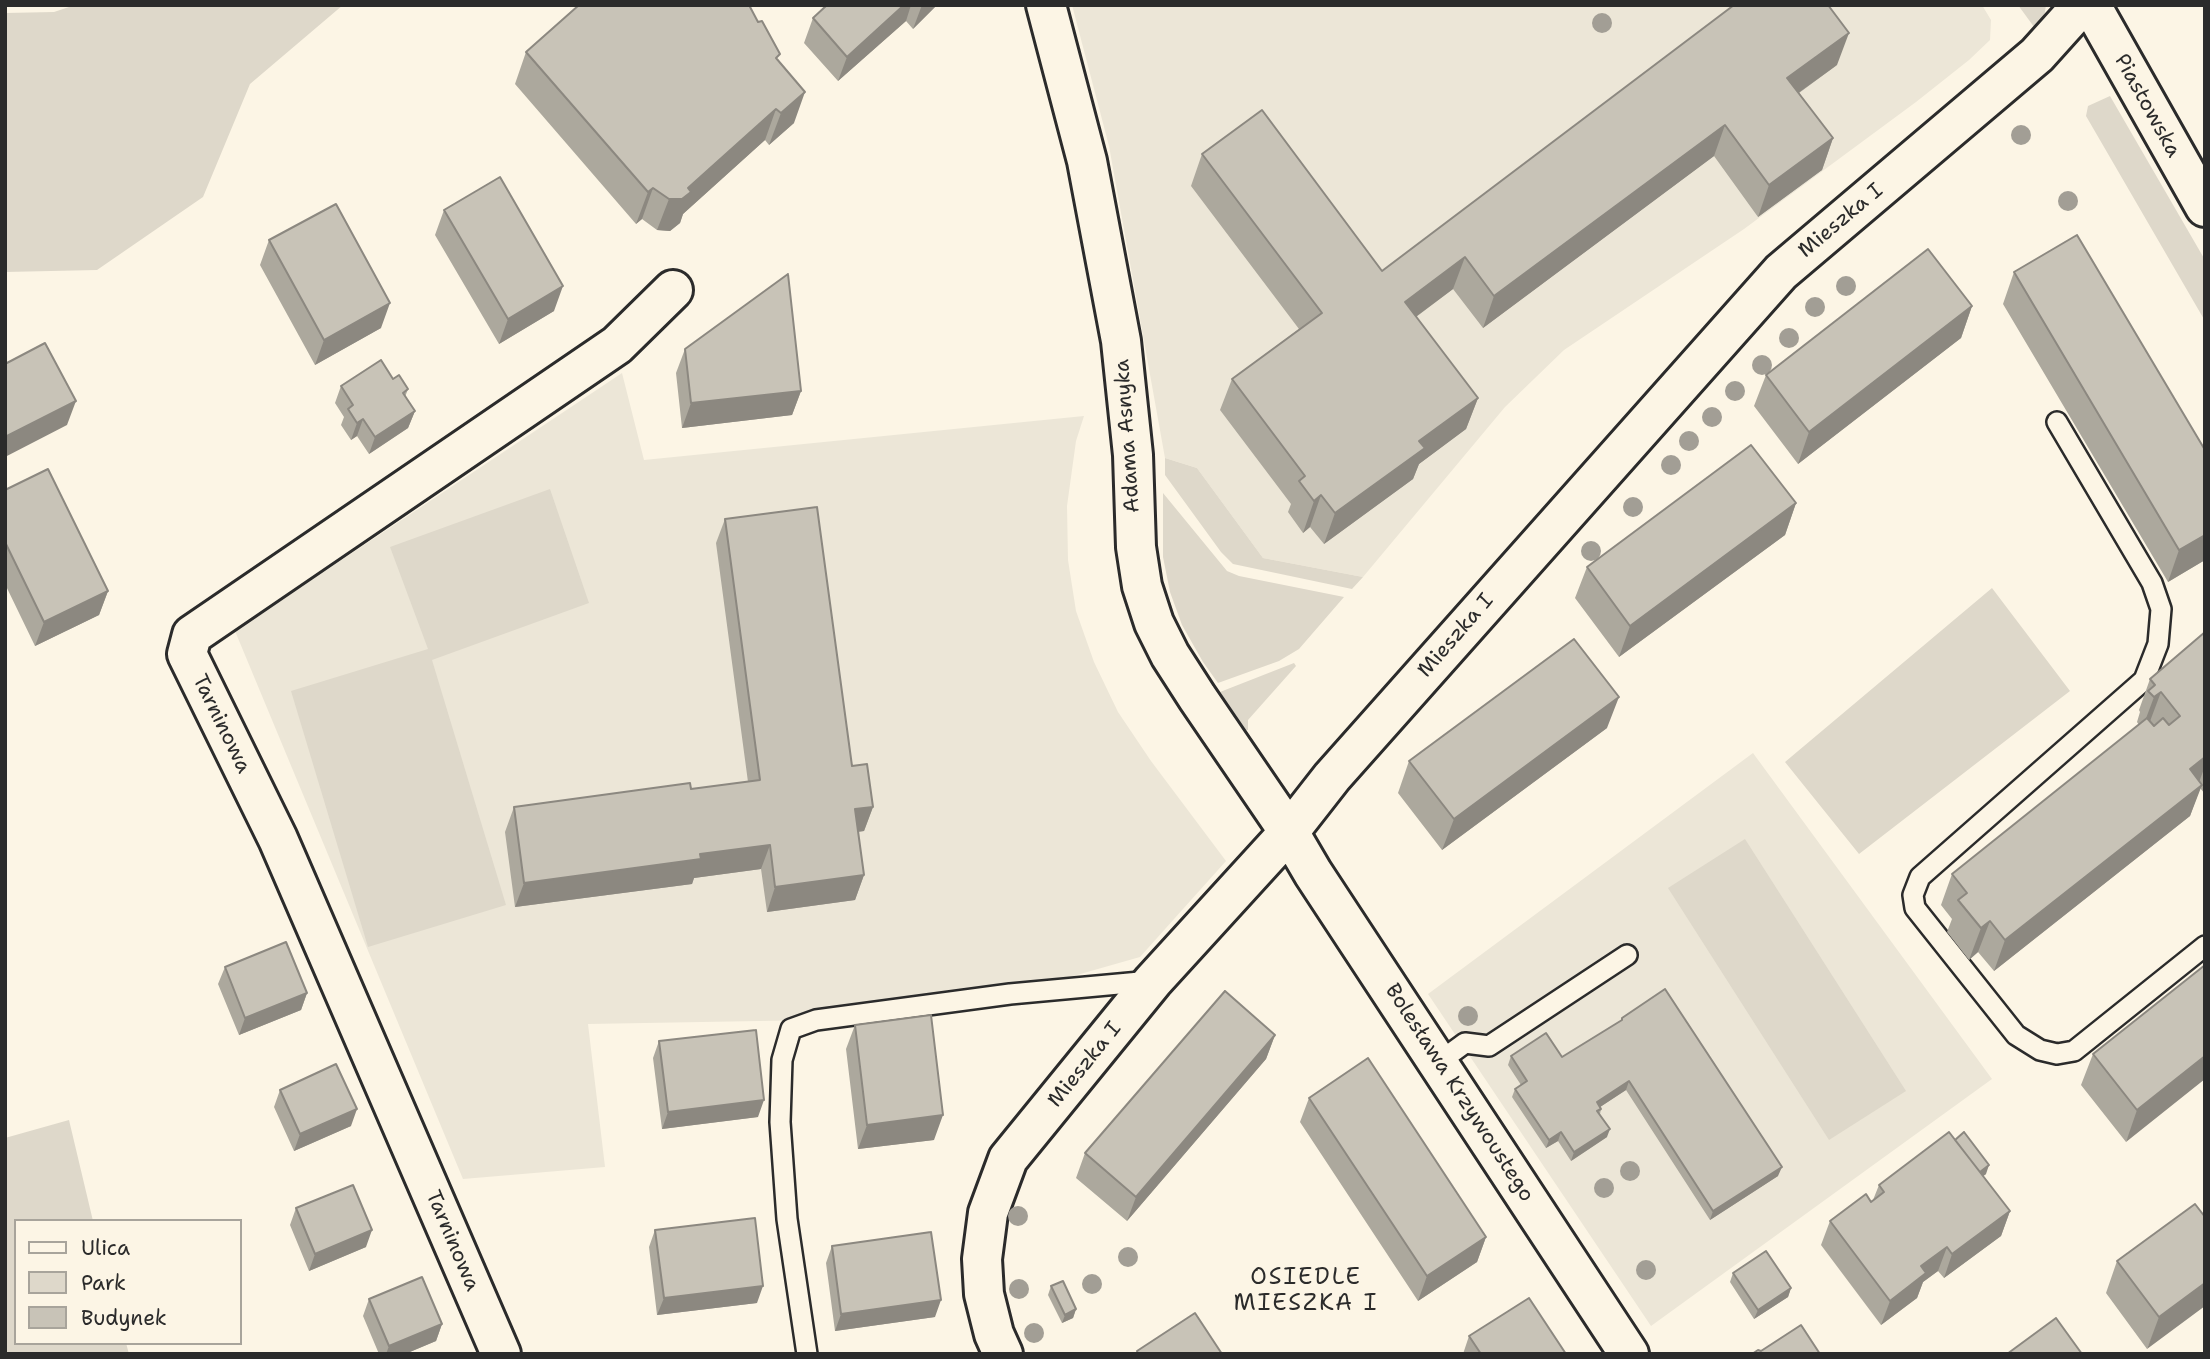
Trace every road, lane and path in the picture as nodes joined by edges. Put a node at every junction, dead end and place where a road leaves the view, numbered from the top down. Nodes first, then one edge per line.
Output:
1 (1046, 5) edge
2 (2082, 5) edge
3 (2091, 5) edge
4 (2205, 207) edge
5 (673, 290) dead end
6 (2057, 422) dead end
7 (1289, 832) junction
8 (2205, 946) edge
9 (1627, 956) dead end
10 (1153, 981) junction
11 (1439, 1062) junction
12 (501, 1354) edge
13 (807, 1354) edge
14 (1003, 1354) edge
15 (1629, 1354) edge

1 - 7 street, Adama Asnyka
2 - 7 street, Mieszka I
3 - 4 street, Piastowska
5 - 12 street, Tarninowa
6 - 8 lane
7 - 10 street, Mieszka I
7 - 11 street, Bolesława Krzywoustego
9 - 11 lane
10 - 13 lane
10 - 14 street, Mieszka I
11 - 15 street, Bolesława Krzywoustego

